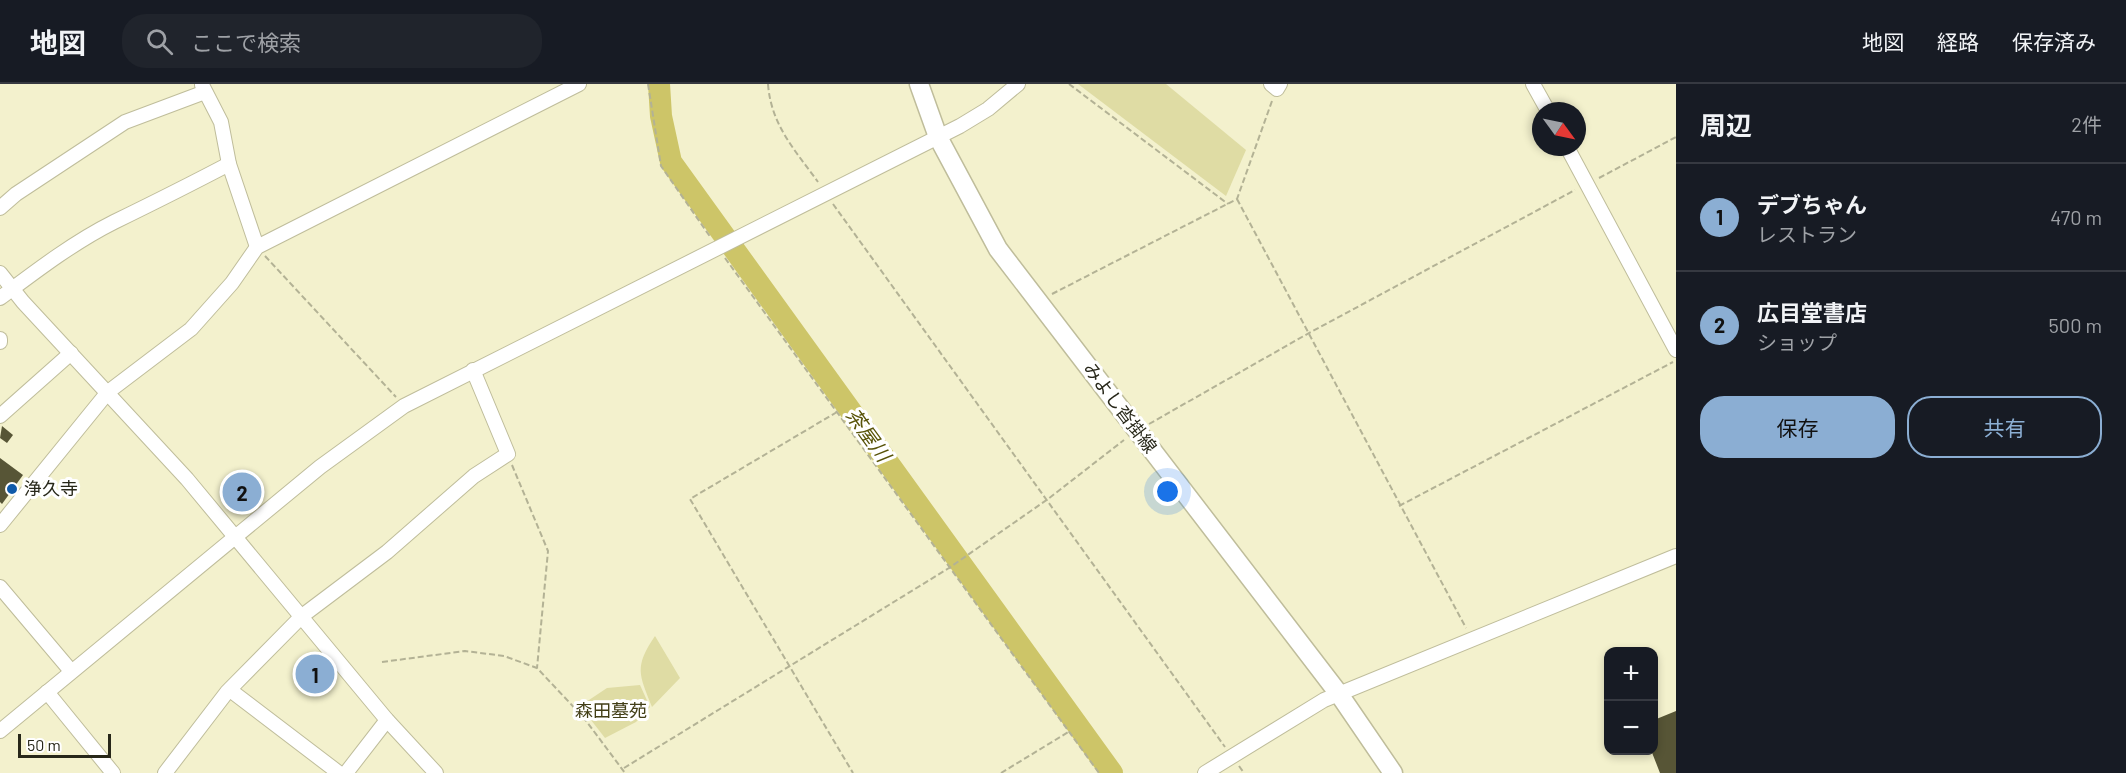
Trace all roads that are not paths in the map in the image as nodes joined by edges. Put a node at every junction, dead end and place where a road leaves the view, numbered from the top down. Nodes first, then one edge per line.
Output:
1 (579, 84) edge
2 (919, 84) edge
3 (1018, 84) edge
4 (1533, 84) edge
5 (203, 88) edge
6 (1543, 102) edge
7 (938, 136) junction
8 (1572, 156) edge
9 (229, 164) junction
10 (0, 208) edge
11 (257, 247) junction
12 (0, 273) edge
13 (12, 289) junction
14 (0, 298) edge
15 (1676, 350) edge
16 (71, 353) junction
17 (473, 370) junction
18 (108, 392) junction
19 (0, 416) edge
20 (0, 525) edge
21 (235, 536) junction
22 (1676, 556) edge
23 (0, 587) edge
24 (302, 616) junction
25 (71, 671) junction
26 (230, 690) junction
27 (47, 692) junction
28 (1339, 694) junction
29 (387, 720) junction
30 (0, 731) edge
31 (114, 773) edge
32 (165, 773) edge
33 (339, 773) edge
34 (346, 773) edge
35 (436, 773) edge
36 (1205, 773) edge
37 (1393, 773) edge

1 - 11 street
2 - 7 main road, みよし沓掛線
3 - 7 street
4 - 6 street
5 - 9 street
5 - 10 street
7 - 17 street
7 - 28 main road, みよし沓掛線
8 - 15 street
9 - 11 street
9 - 13 street
11 - 18 street
12 - 13 street
13 - 14 street
13 - 16 street
16 - 18 street
16 - 19 street
17 - 21 street
17 - 24 street
18 - 20 street
18 - 21 street
21 - 24 street
21 - 25 street
22 - 28 street
23 - 25 street
24 - 26 street
24 - 29 street
25 - 27 street
26 - 32 street
26 - 33 street
27 - 30 street
27 - 31 street
28 - 36 street
28 - 37 main road, みよし沓掛線
29 - 34 street
29 - 35 street

